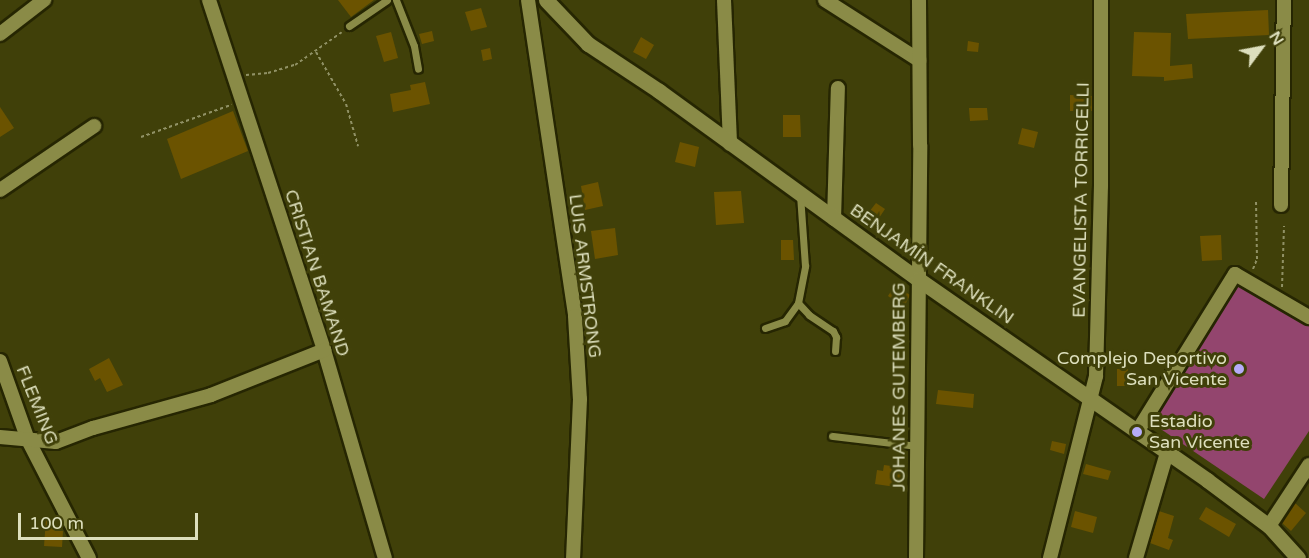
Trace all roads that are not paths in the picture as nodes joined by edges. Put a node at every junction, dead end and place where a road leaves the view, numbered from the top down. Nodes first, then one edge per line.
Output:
1 (44, 0) edge
2 (208, 0) edge
3 (387, 0) edge
4 (396, 0) edge
5 (528, 0) edge
6 (546, 0) edge
7 (724, 0) edge
8 (825, 0) edge
9 (919, 0) edge
10 (1101, 0) edge
11 (1284, 0) edge
12 (349, 26) road end
13 (0, 34) edge
14 (918, 60) junction
15 (418, 69) dead end
16 (838, 88) dead end
17 (94, 126) dead end
18 (730, 144) junction
19 (0, 190) edge
20 (800, 195) junction
21 (1281, 205) dead end
22 (834, 219) junction
23 (918, 279) junction
24 (798, 303) junction
25 (1309, 317) edge
26 (765, 328) dead end
27 (324, 350) junction
28 (835, 351) dead end
29 (0, 361) edge
30 (1091, 400) junction
31 (1137, 432) junction
32 (832, 436) dead end
33 (0, 437) edge
34 (28, 440) junction
35 (918, 446) junction
36 (1167, 453) junction
37 (1309, 465) edge
38 (1269, 526) junction
39 (89, 558) edge
40 (385, 558) edge
41 (573, 558) edge
42 (916, 558) edge
43 (1050, 558) edge
44 (1136, 558) edge
45 (1298, 558) edge

1 - 13 street
2 - 27 street, CRISTIAN BAMAND
3 - 12 lane
4 - 15 lane
5 - 41 street, LUIS ARMSTRONG
6 - 18 street, BENJAMÍN FRANKLIN
7 - 18 street
8 - 14 street
9 - 14 street, JOHANES GUTEMBERG
10 - 30 street, EVANGELISTA TORRICELLI
11 - 21 street
14 - 23 street, JOHANES GUTEMBERG
16 - 22 street
17 - 19 street
18 - 20 street, BENJAMÍN FRANKLIN
20 - 22 street, BENJAMÍN FRANKLIN
20 - 24 lane
22 - 23 street, BENJAMÍN FRANKLIN
23 - 30 street, BENJAMÍN FRANKLIN
23 - 35 street, JOHANES GUTEMBERG
24 - 26 lane
24 - 28 lane
25 - 31 street
27 - 34 street
27 - 40 street, CRISTIAN BAMAND
29 - 34 street, FLEMING
30 - 31 street, BENJAMÍN FRANKLIN
30 - 43 street, EVANGELISTA TORRICELLI
31 - 36 street, BENJAMÍN FRANKLIN
32 - 35 lane
33 - 34 street
34 - 39 street, FLEMING
35 - 42 street, JOHANES GUTEMBERG
36 - 38 street, BENJAMÍN FRANKLIN
36 - 44 street
37 - 38 street
38 - 45 street, BENJAMÍN FRANKLIN

